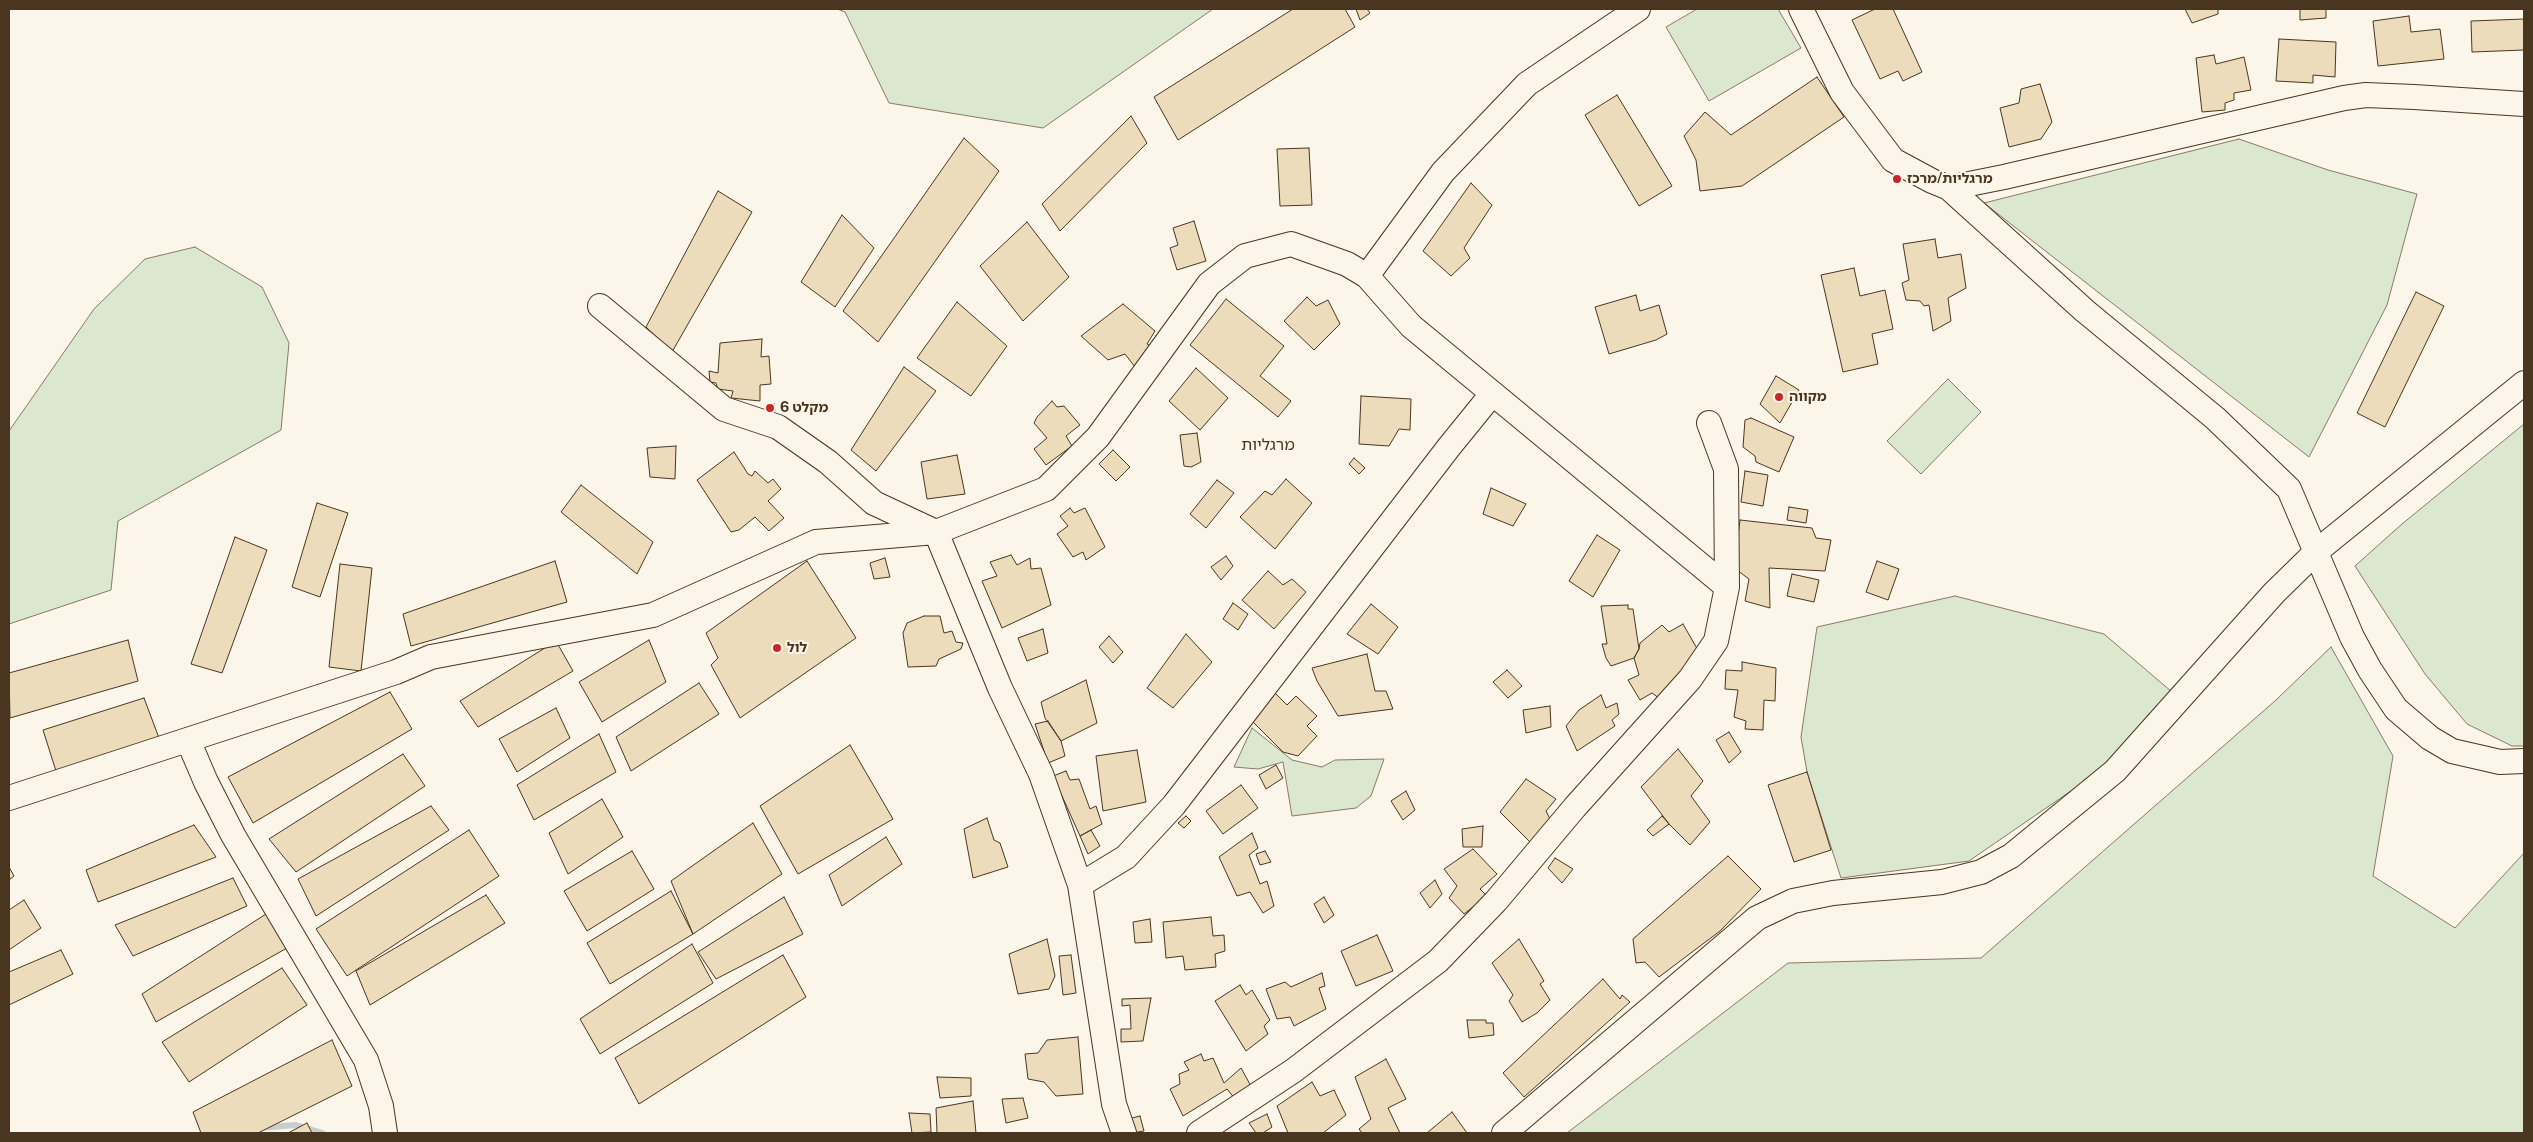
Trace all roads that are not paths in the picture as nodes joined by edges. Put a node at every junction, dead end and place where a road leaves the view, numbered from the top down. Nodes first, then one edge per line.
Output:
1 (1638, 9) edge
2 (1801, 9) edge
3 (2524, 104) edge
4 (1949, 188) junction
5 (1366, 276) junction
6 (600, 306) dead end
7 (2524, 383) edge
8 (1492, 394) junction
9 (1709, 423) dead end
10 (936, 532) junction
11 (2316, 551) junction
12 (1727, 587) junction
13 (188, 740) junction
14 (2524, 761) edge
15 (9, 798) edge
16 (1080, 885) junction
17 (384, 1133) edge
18 (1124, 1133) edge
19 (1200, 1133) edge
20 (1504, 1133) edge

1 - 5 street
2 - 4 street
3 - 4 street
4 - 11 street
5 - 8 street
5 - 10 street
6 - 10 street
7 - 11 street
8 - 12 street
8 - 16 street
9 - 12 street
10 - 13 street
10 - 16 street
11 - 14 street
11 - 20 street
12 - 19 street
13 - 15 street
13 - 17 street
16 - 18 street

